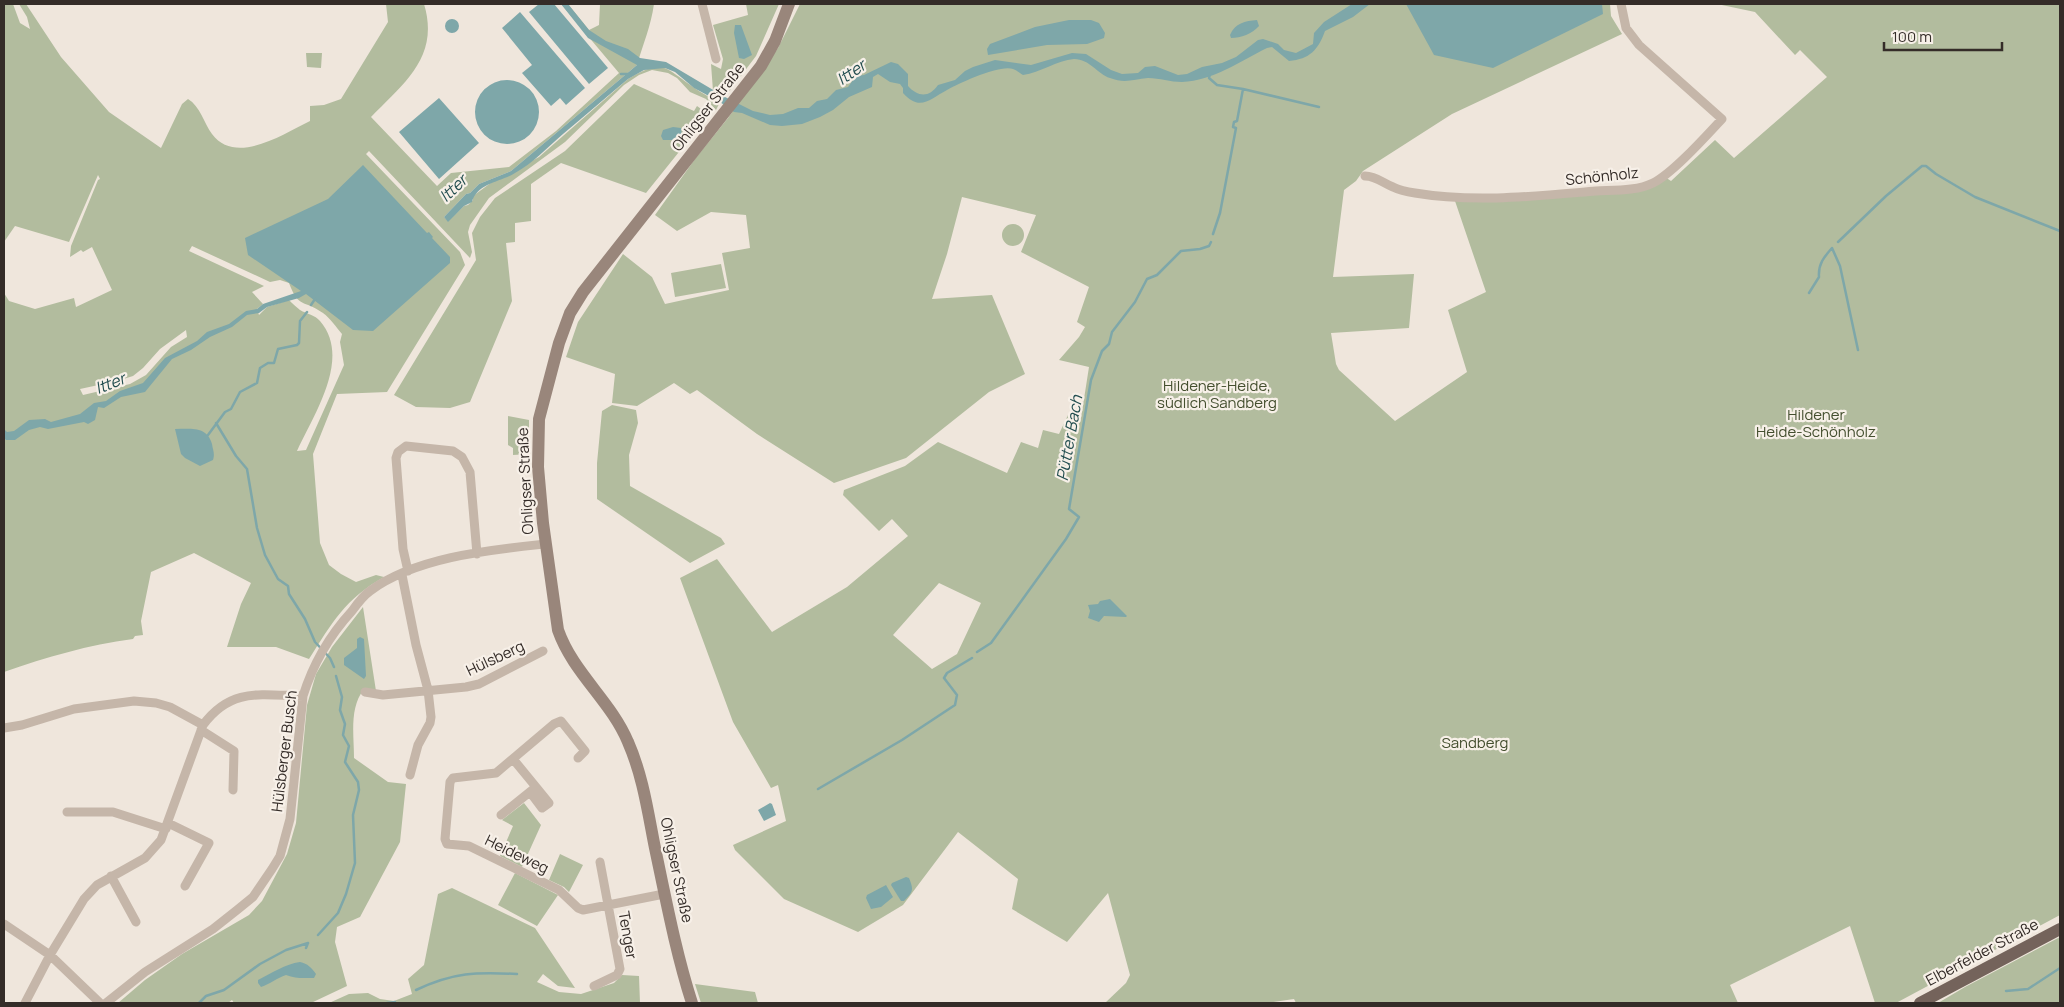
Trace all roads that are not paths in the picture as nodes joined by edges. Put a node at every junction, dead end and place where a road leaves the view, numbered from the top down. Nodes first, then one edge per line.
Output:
1 (702, 4) edge
2 (789, 4) edge
3 (1621, 4) edge
4 (716, 59) dead end
5 (1365, 176) dead end
6 (545, 544) junction
7 (477, 554) junction
8 (405, 573) junction
9 (543, 651) dead end
10 (428, 690) junction
11 (365, 692) dead end
12 (303, 696) junction
13 (4, 728) edge
14 (202, 728) junction
15 (578, 758) dead end
16 (513, 759) junction
17 (410, 775) dead end
18 (234, 790) dead end
19 (67, 812) dead end
20 (501, 815) dead end
21 (167, 826) junction
22 (600, 862) dead end
23 (111, 876) junction
24 (185, 886) dead end
25 (664, 894) junction
26 (609, 905) junction
27 (136, 922) dead end
28 (4, 924) edge
29 (2060, 929) edge
30 (50, 955) junction
31 (594, 986) dead end
32 (24, 1003) edge
33 (100, 1003) edge
34 (106, 1003) edge
35 (692, 1003) edge
36 (1920, 1003) edge

1 - 4 street
2 - 6 main road, Ohligser Straße
3 - 5 street, Schönholz
6 - 7 street, Hülsberger Busch
6 - 25 main road, Ohligser Straße
7 - 8 street, Hülsberger Busch
7 - 8 street
8 - 10 street
8 - 12 street, Hülsberger Busch
9 - 10 street, Hülsberg
10 - 11 street, Hülsberg
10 - 17 street
12 - 14 street
12 - 34 street, Hülsberger Busch
13 - 14 street
14 - 18 street
14 - 21 street
15 - 16 street, Heideweg
16 - 20 street, Heideweg
16 - 26 street, Heideweg
19 - 21 street
21 - 23 street
21 - 24 street
22 - 26 street
23 - 27 street
23 - 30 street
25 - 26 street, Heideweg
25 - 35 main road, Ohligser Straße
26 - 31 street, Tenger
28 - 30 street
29 - 36 main road, Elberfelder Straße
30 - 32 street
30 - 33 street

